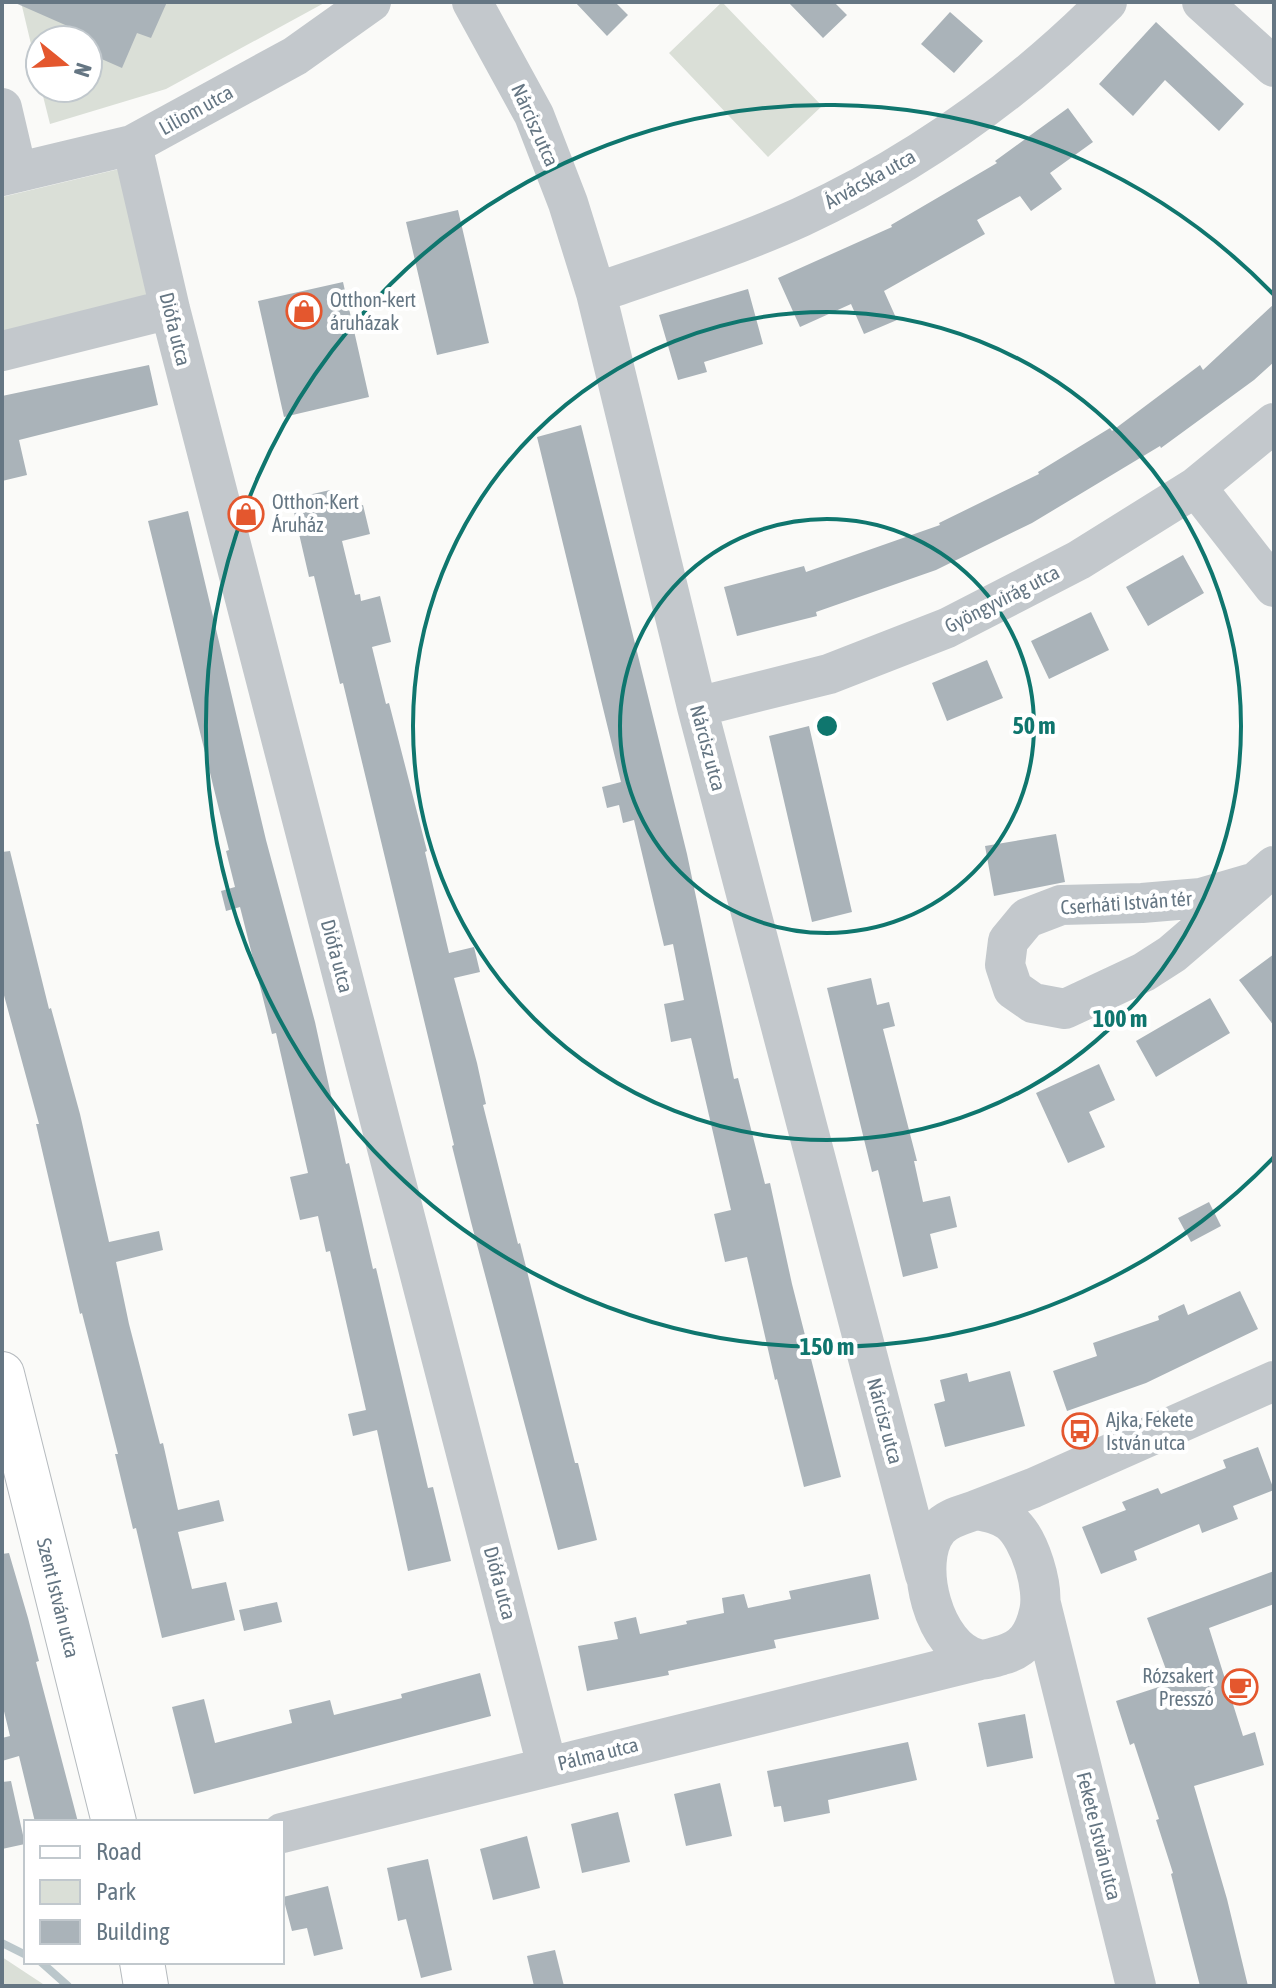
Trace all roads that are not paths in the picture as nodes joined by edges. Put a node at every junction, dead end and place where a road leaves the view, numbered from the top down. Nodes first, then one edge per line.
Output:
1 (371, 2) edge
2 (472, 2) edge
3 (1107, 2) edge
4 (1202, 2) edge
5 (1274, 67) edge
6 (2, 108) edge
7 (132, 145) junction
8 (10, 174) edge
9 (596, 293) junction
10 (170, 309) junction
11 (2, 351) edge
12 (1274, 423) edge
13 (1196, 487) junction
14 (1274, 587) edge
15 (697, 707) junction
16 (1265, 874) edge
17 (2, 1374) edge
18 (1274, 1381) edge
19 (994, 1517) junction
20 (922, 1519) junction
21 (1041, 1604) junction
22 (941, 1629) junction
23 (1023, 1646) junction
24 (980, 1660) junction
25 (914, 1675) junction
26 (1062, 1685) junction
27 (547, 1766) junction
28 (114, 1820) edge
29 (284, 1832) edge
30 (142, 1964) edge
31 (146, 1986) edge
32 (1136, 1986) edge

1 - 7 street, Liliom utca
2 - 9 street, Nárcisz utca
3 - 9 street, Árvácska utca
4 - 5 street
6 - 8 street
7 - 8 street, Liliom utca
7 - 10 street, Diófa utca
9 - 15 street, Nárcisz utca
10 - 11 street
10 - 27 street, Diófa utca
12 - 13 street, Gyöngyvirág utca
13 - 14 street
13 - 15 street, Gyöngyvirág utca
15 - 20 street, Nárcisz utca
16 - 16 street, Cserháti István tér
17 - 28 main road, Szent István utca
18 - 19 street
19 - 20 street
19 - 21 street
20 - 22 street, Nárcisz utca
21 - 23 street
21 - 26 street, Fekete István utca
22 - 24 street
22 - 25 street
23 - 24 street, Pálma utca
23 - 26 street
24 - 25 street, Pálma utca
25 - 27 street, Pálma utca
26 - 32 street, Fekete István utca
27 - 29 street, Pálma utca
30 - 31 main road

